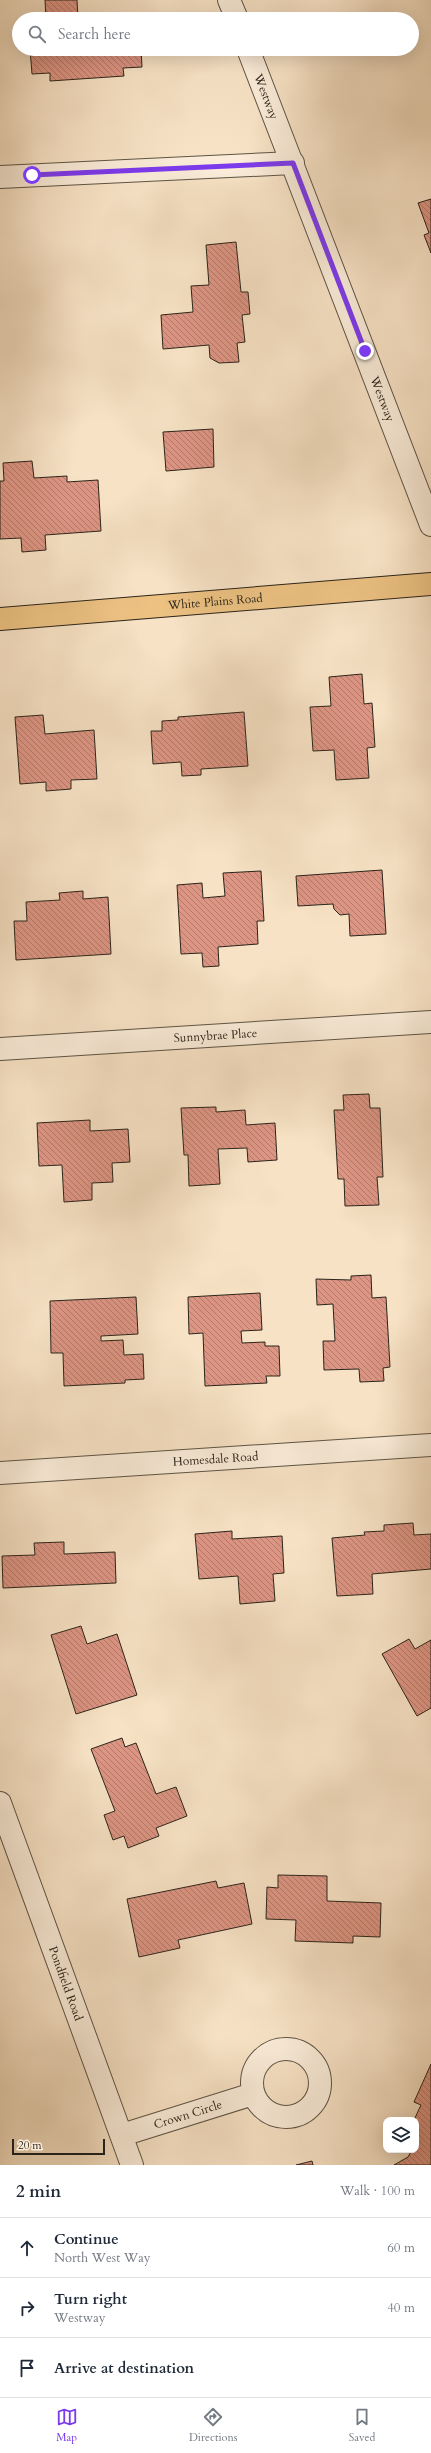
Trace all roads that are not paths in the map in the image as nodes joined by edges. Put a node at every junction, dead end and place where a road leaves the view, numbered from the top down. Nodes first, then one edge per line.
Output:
1 (229, 0) edge
2 (233, 12) edge
3 (251, 56) edge
4 (293, 163) junction
5 (0, 177) edge
6 (431, 525) edge
7 (431, 584) edge
8 (0, 619) edge
9 (431, 1022) edge
10 (0, 1049) edge
11 (431, 1445) edge
12 (0, 1472) edge
13 (0, 1803) edge
14 (3, 1824) edge
15 (253, 2094) dead end
16 (122, 2135) junction
17 (132, 2165) edge

1 - 2 street
3 - 4 street, Westway
4 - 5 street
4 - 6 street, Westway
7 - 8 main road, White Plains Road
9 - 10 street, Sunnybrae Place
11 - 12 street, Homesdale Road
13 - 14 street, Pondfield Road
14 - 16 street, Pondfield Road
15 - 16 street, Crown Circle
16 - 17 street, Pondfield Road

